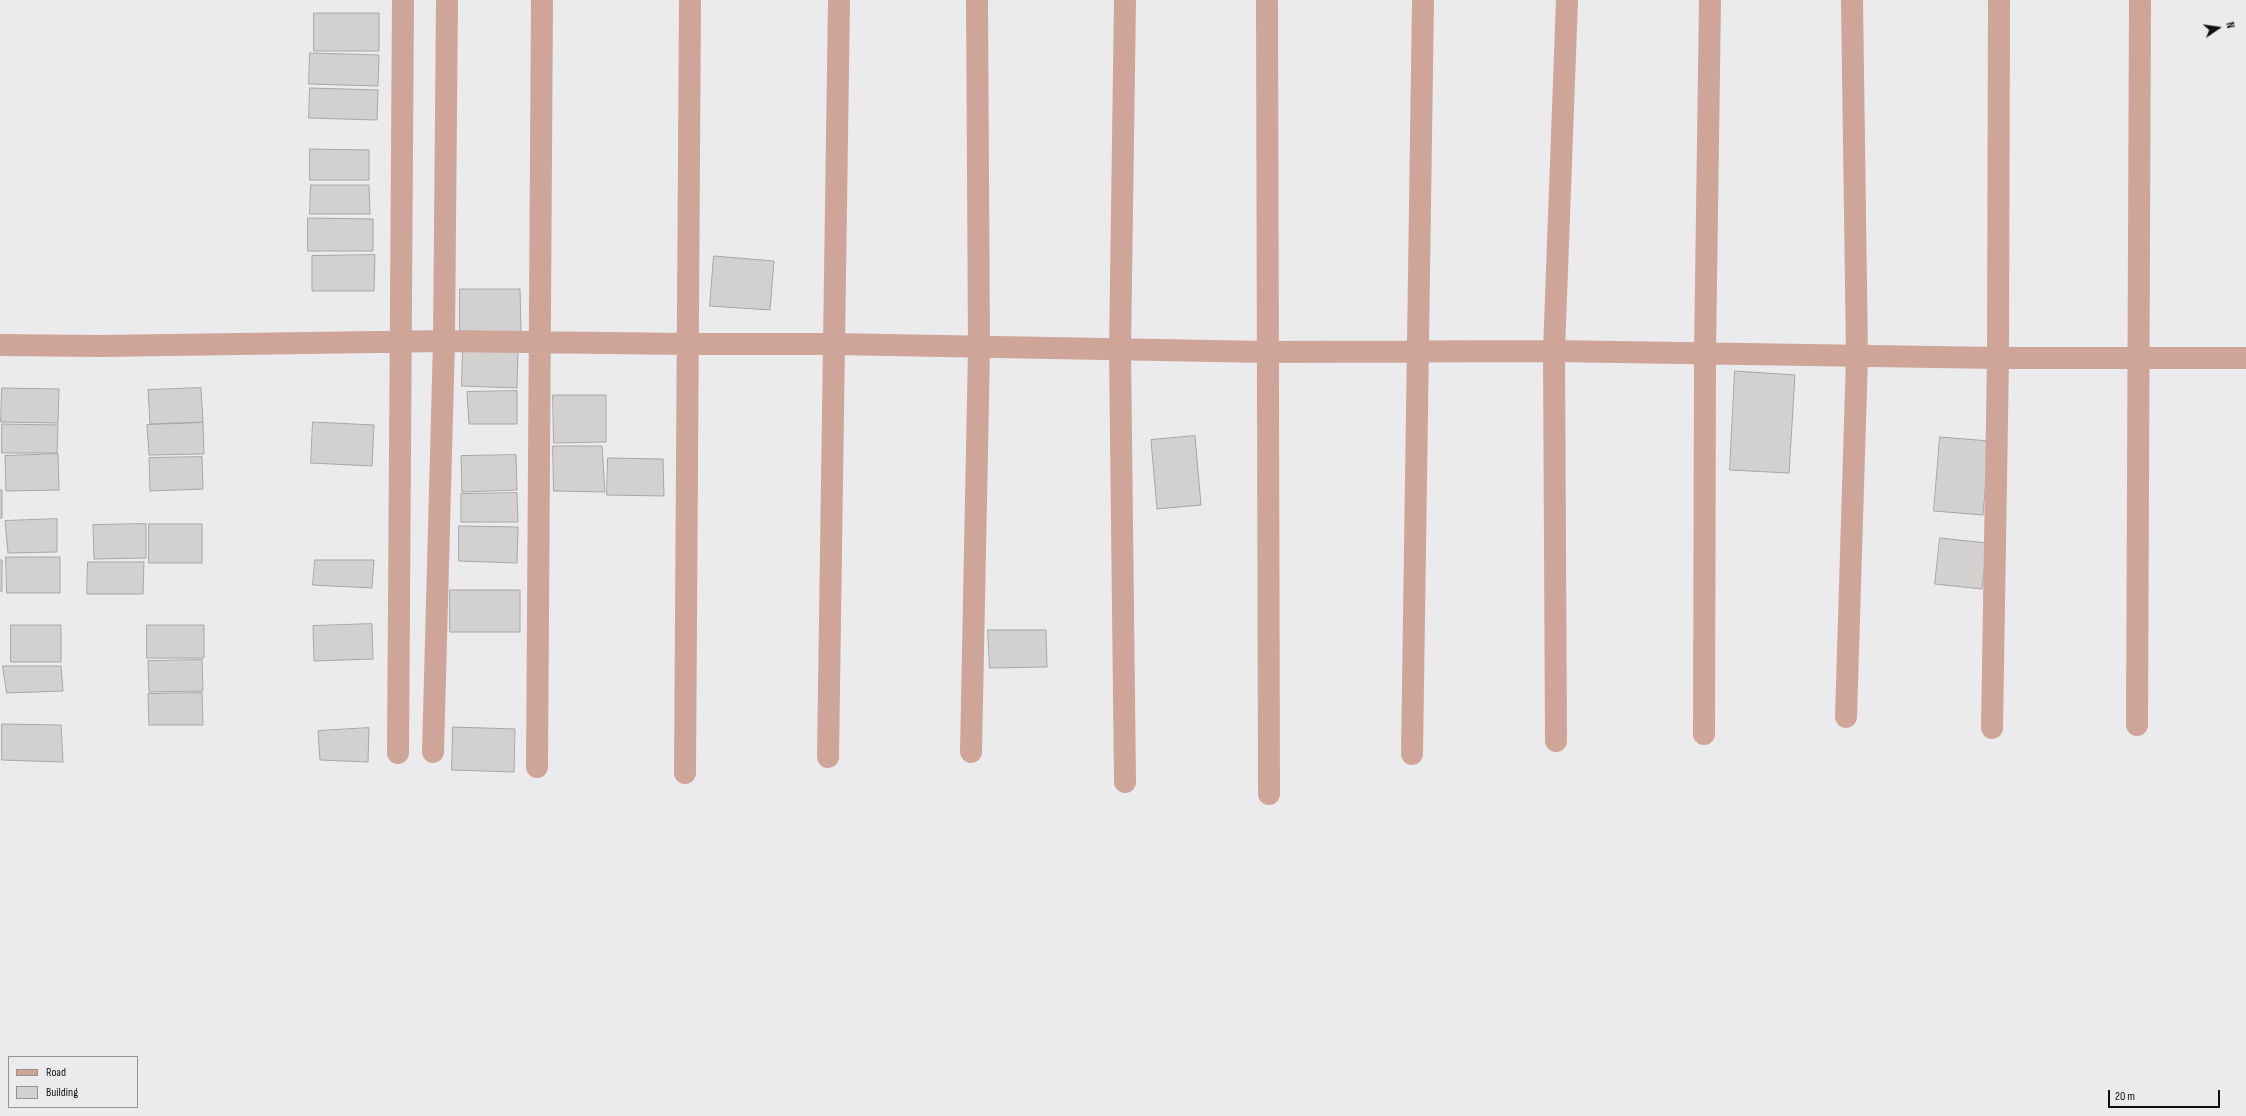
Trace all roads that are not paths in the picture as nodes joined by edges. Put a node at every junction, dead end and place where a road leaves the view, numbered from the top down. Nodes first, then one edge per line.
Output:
1 (402, 0) edge
2 (446, 0) edge
3 (542, 0) edge
4 (690, 0) edge
5 (839, 0) edge
6 (977, 0) edge
7 (1125, 0) edge
8 (1268, 0) edge
9 (1423, 0) edge
10 (1567, 0) edge
11 (1710, 0) edge
12 (1852, 0) edge
13 (1999, 0) edge
14 (2140, 0) edge
15 (402, 341) junction
16 (444, 341) junction
17 (540, 342) junction
18 (688, 344) junction
19 (834, 344) junction
20 (0, 345) edge
21 (979, 348) junction
22 (1120, 350) junction
23 (1554, 351) junction
24 (1267, 352) junction
25 (1420, 352) junction
26 (1705, 353) junction
27 (1856, 356) junction
28 (2138, 357) junction
29 (1998, 358) junction
30 (2246, 358) edge
31 (1846, 717) dead end
32 (2137, 725) dead end
33 (1992, 728) dead end
34 (1704, 734) dead end
35 (1556, 741) dead end
36 (433, 752) dead end
37 (971, 752) dead end
38 (398, 753) dead end
39 (1412, 754) dead end
40 (828, 757) dead end
41 (537, 767) dead end
42 (685, 773) dead end
43 (1125, 782) dead end
44 (1269, 794) dead end

1 - 15 street
2 - 16 street
3 - 17 street
4 - 18 street
5 - 19 street
6 - 21 street
7 - 22 street
8 - 24 street
9 - 25 street
10 - 23 street
11 - 26 street
12 - 27 street
13 - 29 street
14 - 28 street
15 - 16 street
15 - 20 street
15 - 38 street
16 - 17 street
16 - 36 street
17 - 18 street
17 - 41 street
18 - 19 street
18 - 42 street
19 - 21 street
19 - 40 street
21 - 22 street
21 - 37 street
22 - 24 street
22 - 43 street
23 - 25 street
23 - 26 street
23 - 35 street
24 - 25 street
24 - 44 street
25 - 39 street
26 - 27 street
26 - 34 street
27 - 29 street
27 - 31 street
28 - 29 street
28 - 30 street
28 - 32 street
29 - 33 street

